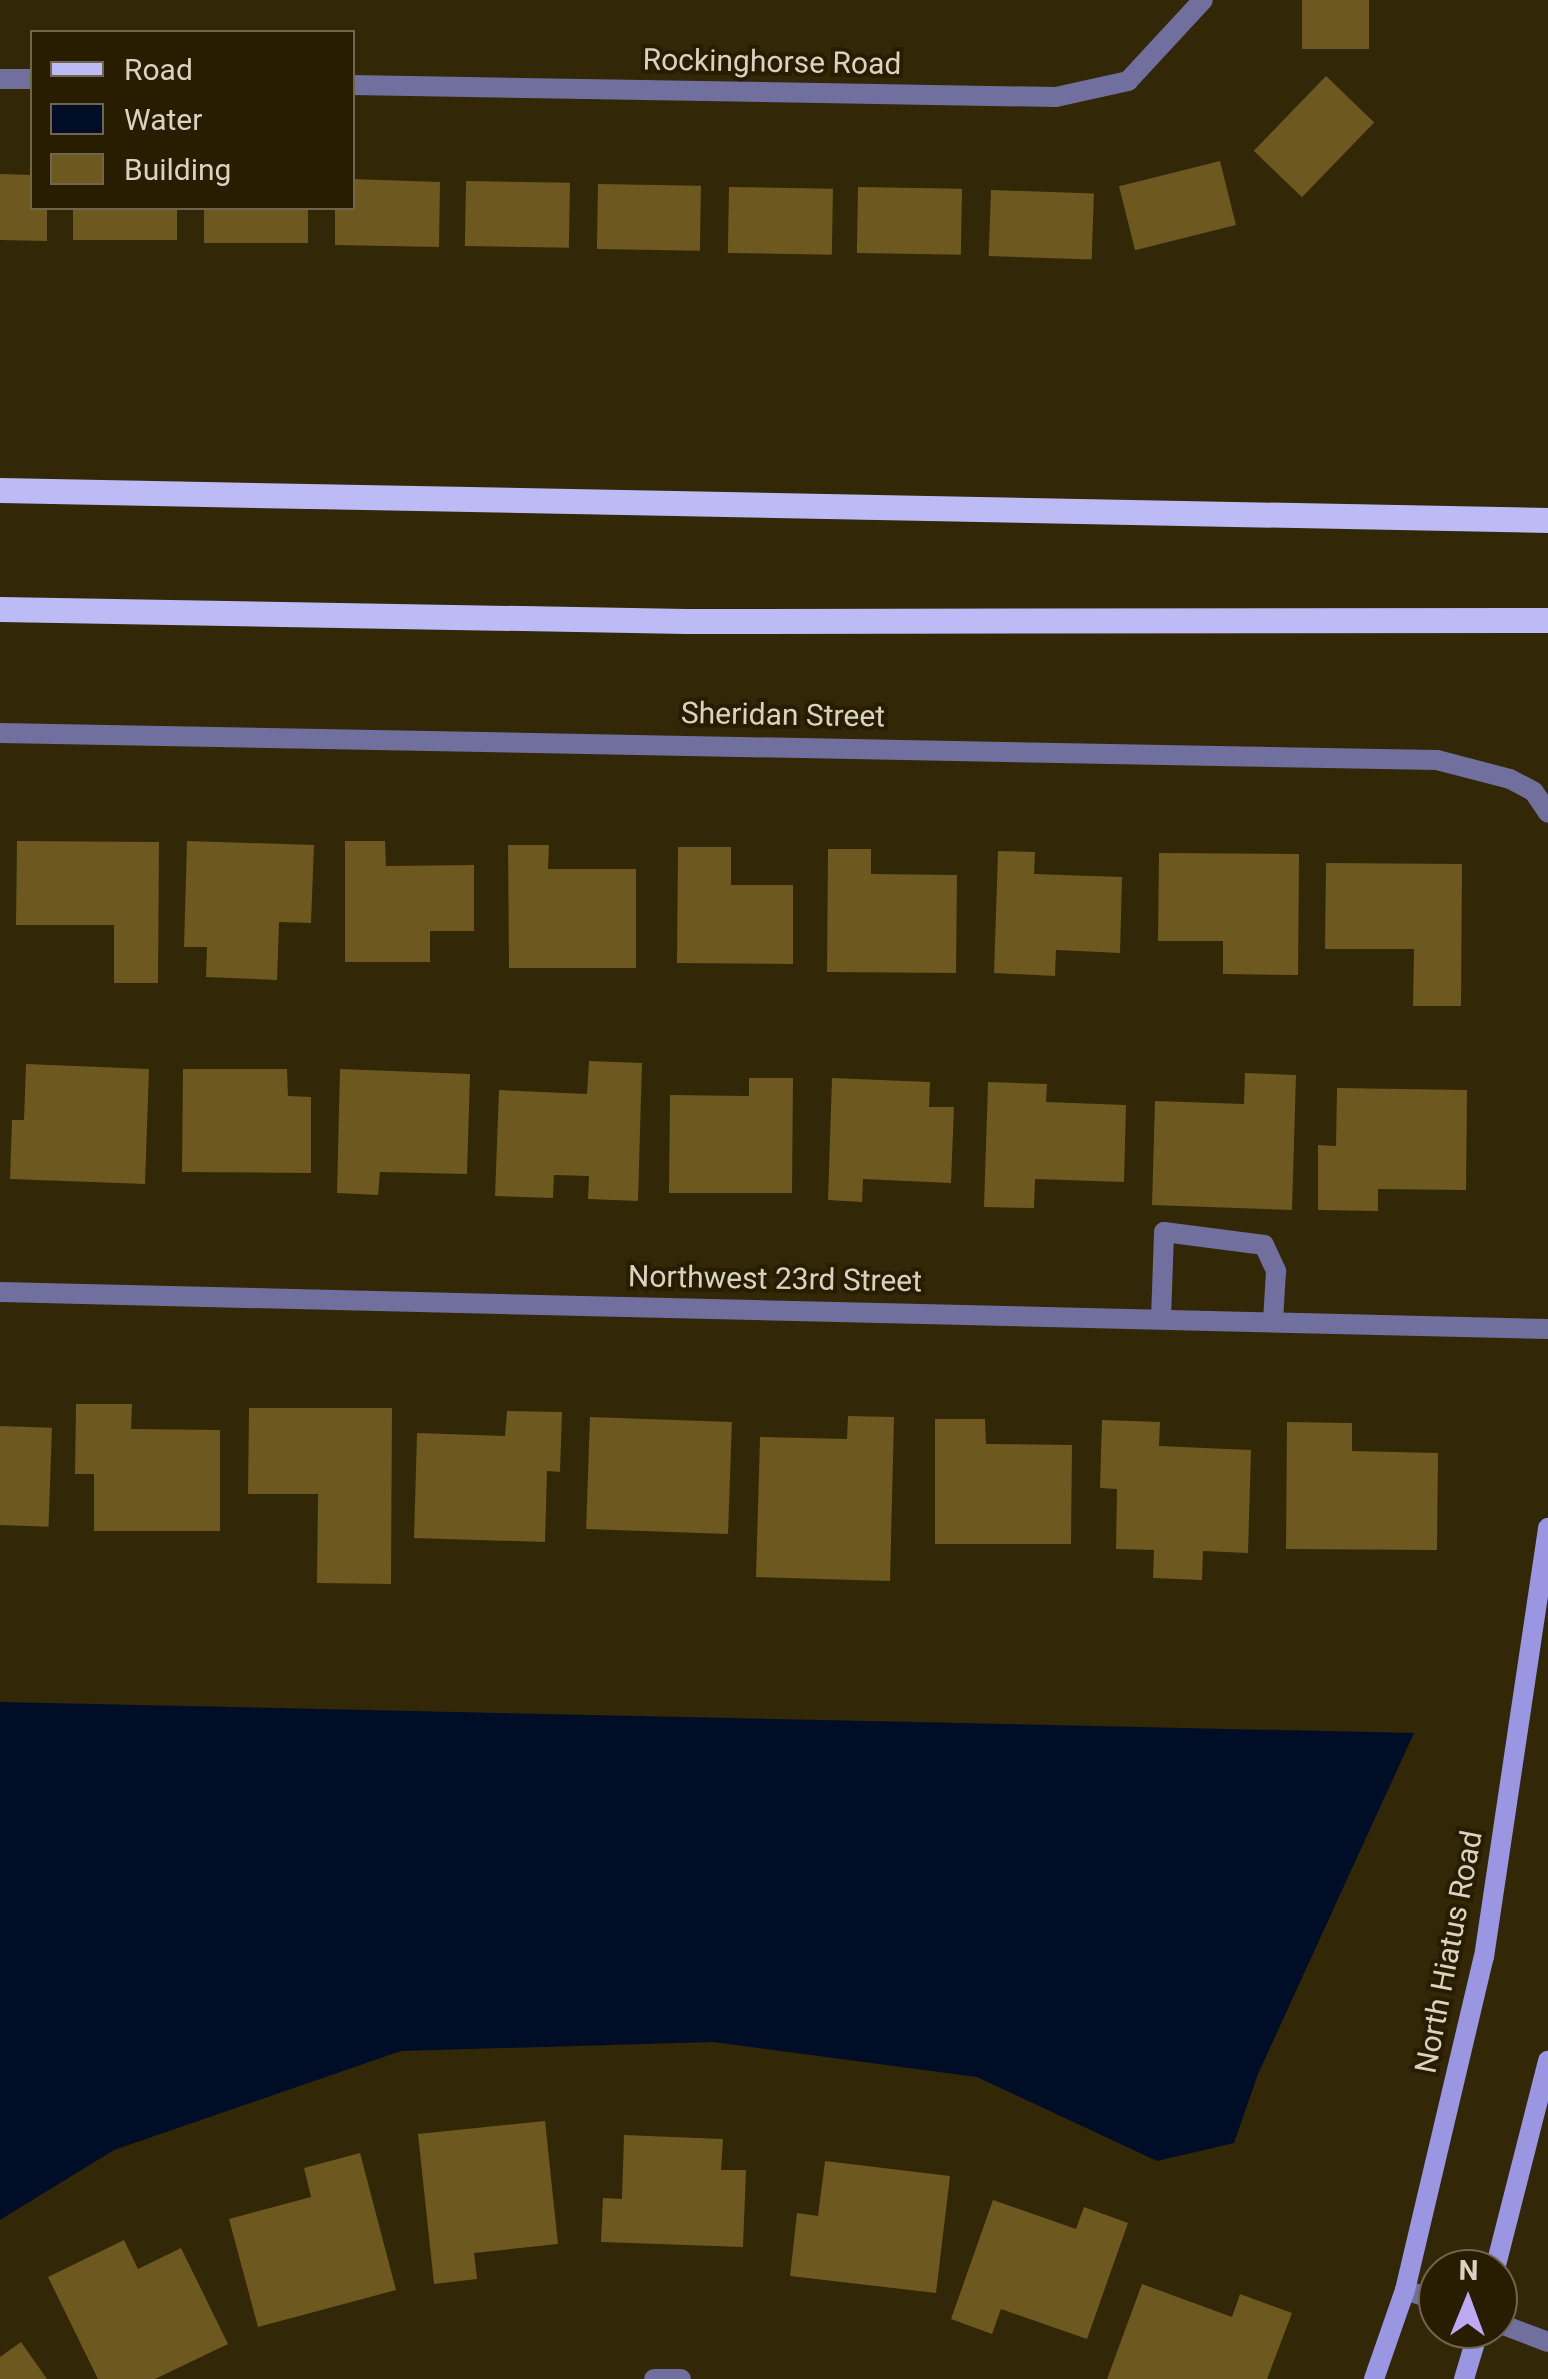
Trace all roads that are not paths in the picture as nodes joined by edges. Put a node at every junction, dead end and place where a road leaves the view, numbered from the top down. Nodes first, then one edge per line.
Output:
1 (1203, 0) edge
2 (0, 79) edge
3 (30, 79) edge
4 (355, 85) edge
5 (0, 490) edge
6 (1548, 520) edge
7 (0, 609) edge
8 (1548, 620) edge
9 (0, 733) edge
10 (1548, 813) edge
11 (0, 1292) edge
12 (1161, 1320) junction
13 (1273, 1322) junction
14 (1548, 1329) edge
15 (1548, 1528) edge
16 (1548, 2061) edge
17 (1500, 2249) edge
18 (1405, 2290) junction
19 (1418, 2294) edge
20 (1518, 2331) edge
21 (1548, 2342) edge
22 (1473, 2349) edge
23 (654, 2379) edge
24 (681, 2379) edge
25 (1374, 2379) edge
26 (1464, 2379) edge

1 - 4 street, Rockinghorse Road
2 - 3 street
5 - 6 main road
7 - 8 main road
9 - 10 street, Sheridan Street
11 - 12 street, Northwest 23rd Street
12 - 13 street, Northwest 23rd Street
12 - 13 street
13 - 14 street, Northwest 23rd Street
15 - 18 main road, North Hiatus Road
16 - 17 main road
18 - 19 street
18 - 25 main road, North Hiatus Road
20 - 21 street
22 - 26 main road
23 - 24 street

